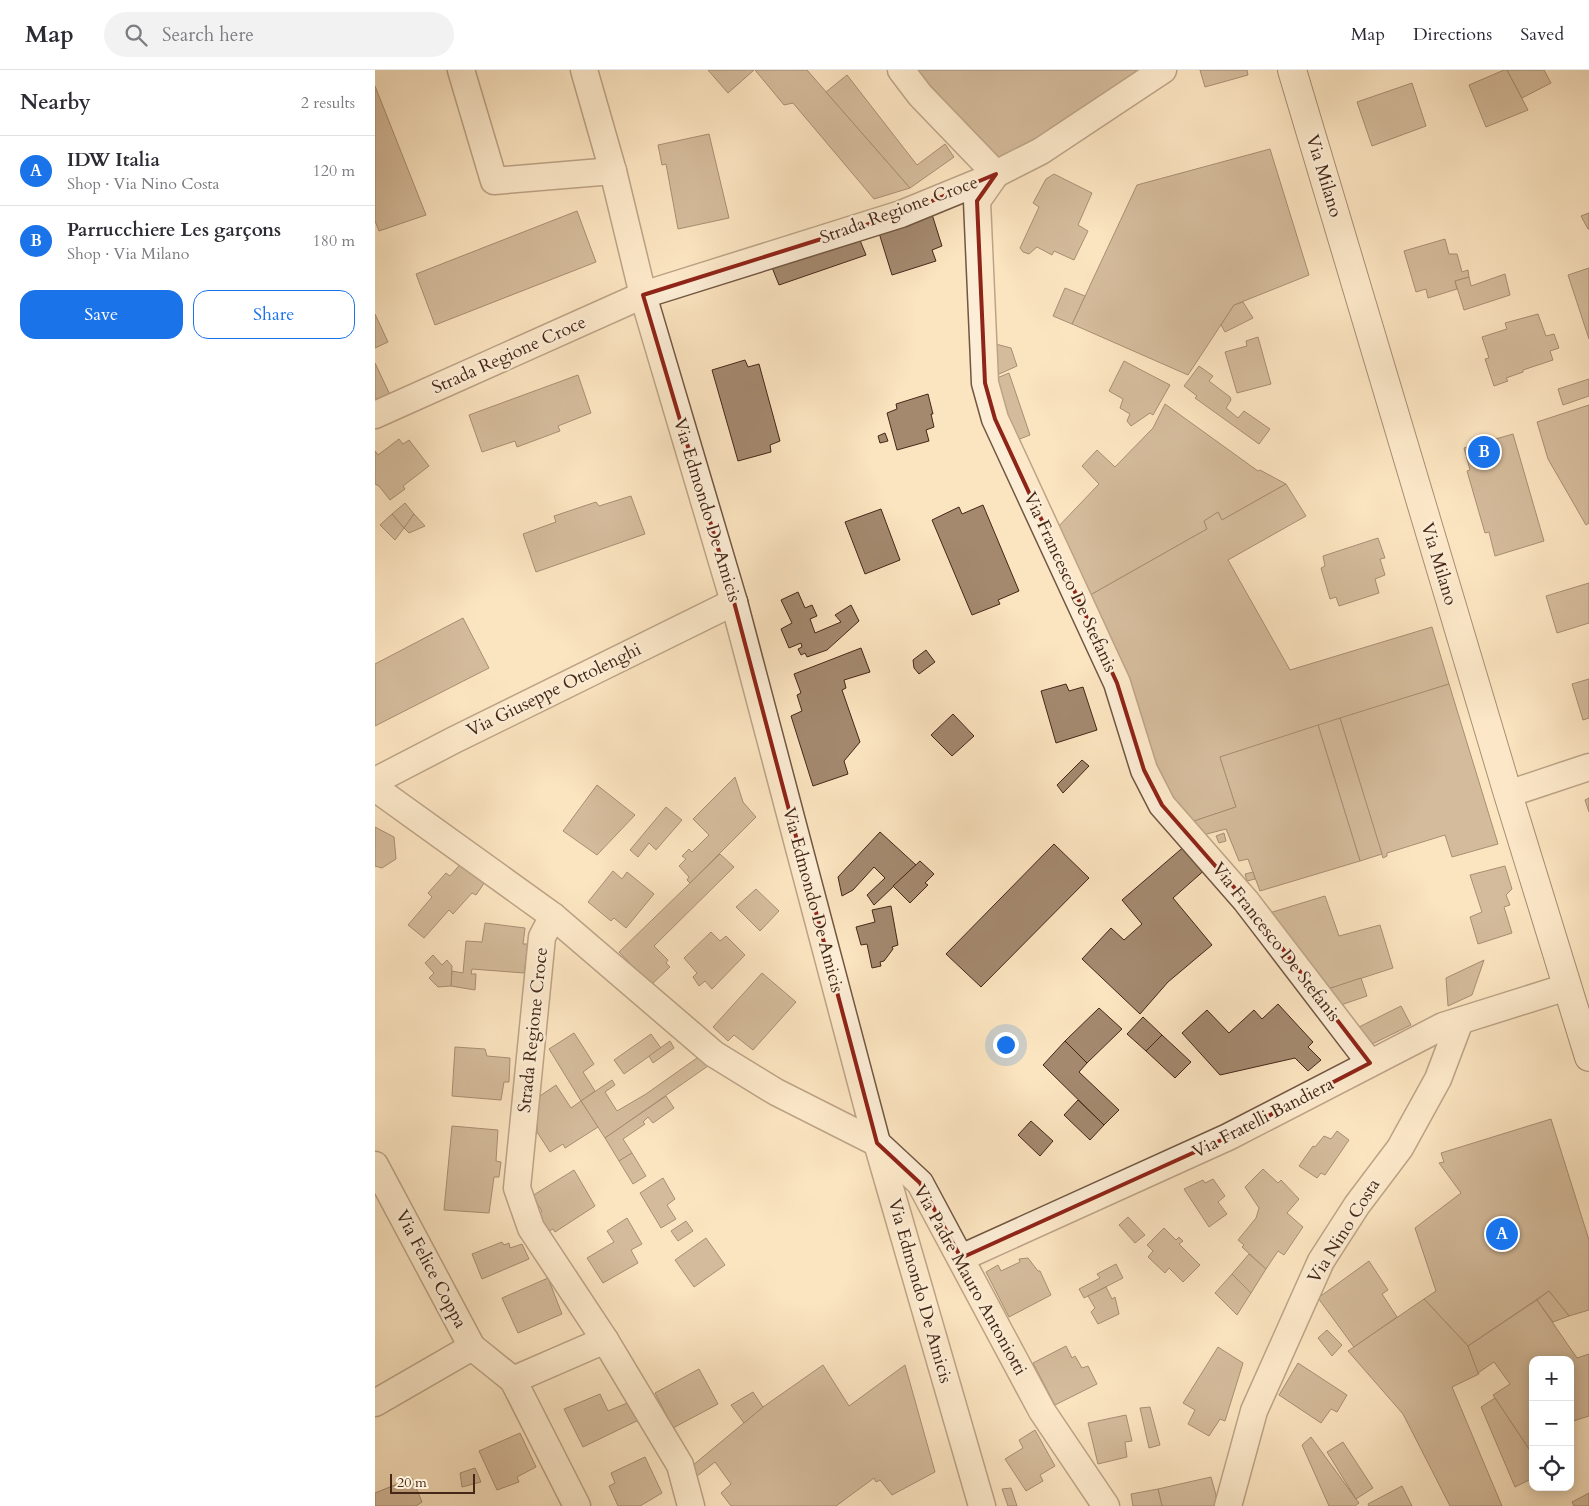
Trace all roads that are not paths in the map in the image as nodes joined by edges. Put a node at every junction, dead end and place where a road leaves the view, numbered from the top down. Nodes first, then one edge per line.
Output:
1 (461, 70) edge
2 (584, 70) edge
3 (901, 70) edge
4 (1163, 70) edge
5 (1292, 70) edge
6 (613, 171) junction
7 (996, 174) junction
8 (643, 295) junction
9 (375, 415) edge
10 (734, 602) junction
11 (1589, 767) edge
12 (375, 781) edge
13 (375, 788) edge
14 (1508, 794) junction
15 (553, 916) junction
16 (1576, 996) edge
17 (1460, 1021) junction
18 (1589, 1057) edge
19 (1371, 1063) junction
20 (877, 1143) junction
21 (375, 1165) edge
22 (961, 1258) junction
23 (605, 1340) junction
24 (472, 1347) junction
25 (513, 1380) junction
26 (375, 1403) edge
27 (577, 1506) edge
28 (691, 1506) edge
29 (982, 1506) edge
30 (1106, 1506) edge
31 (1227, 1506) edge

1 - 6 street
2 - 6 street
3 - 7 street
4 - 7 street, Strada Regione Croce
5 - 14 main road, Via Milano
6 - 8 street
7 - 8 street, Strada Regione Croce
7 - 19 street, Via Francesco De Stefanis
8 - 9 street, Strada Regione Croce
8 - 10 street, Via Edmondo De Amicis
10 - 12 street, Via Giuseppe Ottolenghi
10 - 20 street, Via Edmondo De Amicis
11 - 14 street
13 - 15 street
14 - 16 main road, Via Milano
15 - 20 street, Via Padre Mauro Antoniotti
15 - 23 street, Strada Regione Croce
16 - 17 street, Via Fratelli Bandiera
16 - 18 main road, Via Milano
17 - 19 street, Via Fratelli Bandiera
17 - 31 street, Via Nino Costa
19 - 22 street, Via Fratelli Bandiera
20 - 22 street, Via Padre Mauro Antoniotti
20 - 29 street, Via Edmondo De Amicis
21 - 24 street, Via Felice Coppa
22 - 30 street, Via Padre Mauro Antoniotti
23 - 25 street
23 - 28 street, Strada Regione Croce
24 - 25 street, Via Felice Coppa
24 - 26 street, Via Felice Coppa
25 - 27 street, Via Felice Coppa

